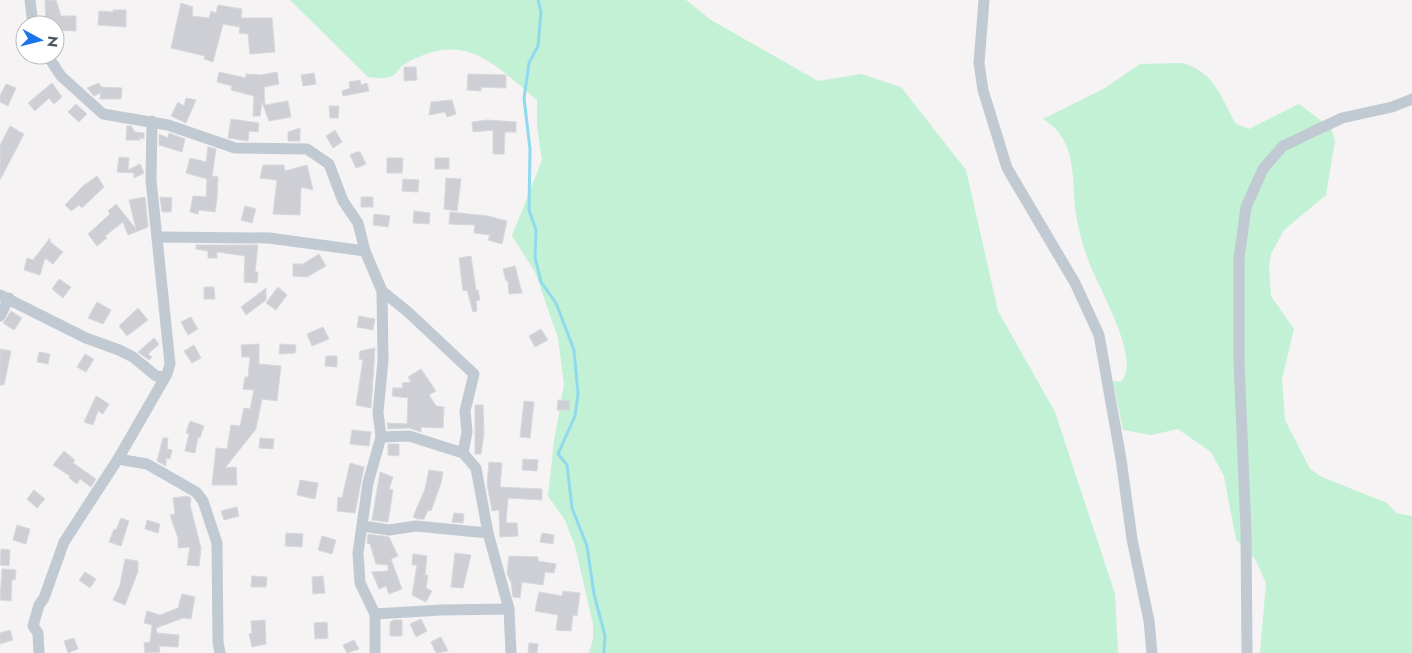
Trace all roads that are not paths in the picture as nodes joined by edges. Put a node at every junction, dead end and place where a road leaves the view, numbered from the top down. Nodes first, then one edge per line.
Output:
1 (30, 0) edge
2 (984, 0) edge
3 (32, 15) edge
4 (54, 65) edge
5 (1412, 98) edge
6 (152, 121) junction
7 (157, 237) junction
8 (365, 251) junction
9 (382, 291) junction
10 (5, 296) edge
11 (0, 316) edge
12 (164, 377) junction
13 (381, 437) junction
14 (463, 453) junction
15 (118, 459) junction
16 (363, 526) junction
17 (488, 533) junction
18 (509, 609) junction
19 (375, 614) junction
20 (39, 653) edge
21 (220, 653) edge
22 (375, 653) edge
23 (511, 653) edge
24 (1152, 653) edge
25 (1247, 653) edge

1 - 3 street
2 - 24 street
4 - 6 street
5 - 25 street
6 - 7 street
6 - 8 street
7 - 8 street
7 - 12 street
8 - 9 street
9 - 13 street
9 - 14 street
10 - 11 street
10 - 12 street
12 - 15 street
13 - 14 street
13 - 16 street
14 - 17 street
15 - 20 street
15 - 21 street
16 - 17 street
16 - 19 street
17 - 18 street
18 - 19 street
18 - 23 street
19 - 22 street

